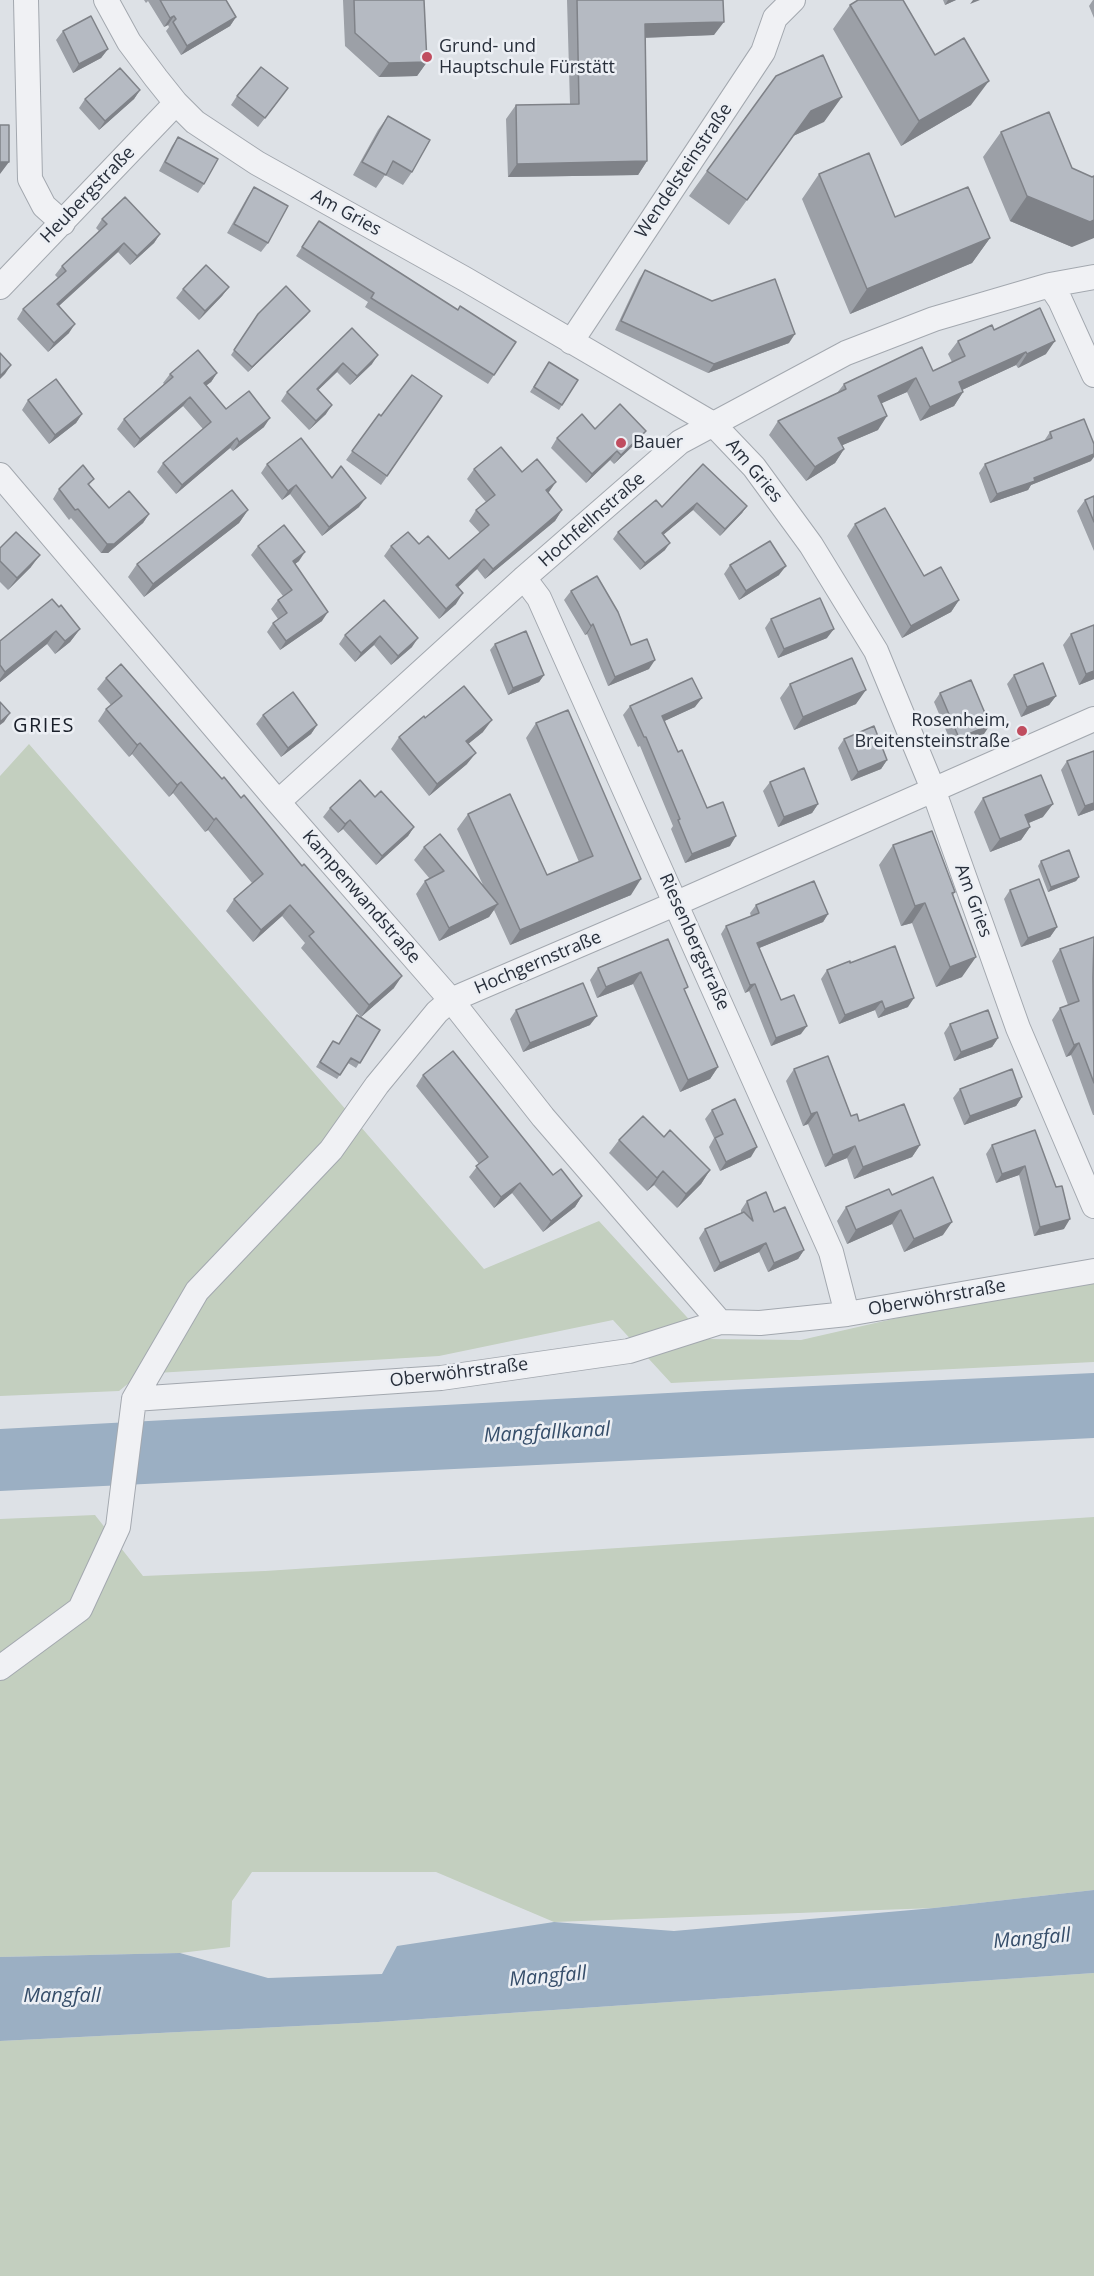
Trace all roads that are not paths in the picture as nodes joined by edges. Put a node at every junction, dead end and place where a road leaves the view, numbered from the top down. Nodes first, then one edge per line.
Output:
1 (26, 0) edge
2 (106, 0) edge
3 (793, 0) edge
4 (176, 103) junction
5 (63, 223) junction
6 (1094, 277) edge
7 (1050, 285) junction
8 (0, 287) edge
9 (571, 342) junction
10 (1094, 375) edge
11 (712, 424) junction
12 (0, 475) edge
13 (524, 578) junction
14 (1094, 719) edge
15 (933, 789) junction
16 (278, 802) junction
17 (677, 903) junction
18 (451, 1000) junction
19 (1094, 1206) edge
20 (1094, 1271) edge
21 (847, 1314) junction
22 (720, 1322) junction
23 (134, 1404) junction
24 (0, 1668) edge

1 - 5 street
2 - 4 street, Am Gries
3 - 9 street, Wendelsteinstraße
4 - 5 street, Heubergstraße
4 - 9 street, Am Gries
5 - 8 street, Heubergstraße
6 - 7 street, Hochfellnstraße
7 - 10 street
7 - 11 street, Hochfellnstraße
9 - 11 street, Am Gries
11 - 13 street, Hochfellnstraße
11 - 15 street, Am Gries
12 - 16 street, Kampenwandstraße
13 - 16 street, Hochfellnstraße
13 - 17 street, Riesenbergstraße
14 - 15 street, Hochgernstraße
15 - 17 street, Hochgernstraße
15 - 19 street, Am Gries
16 - 18 street, Kampenwandstraße
17 - 18 street, Hochgernstraße
17 - 21 street, Riesenbergstraße
18 - 22 street, Kampenwandstraße
18 - 23 street, Hochgernstraße
20 - 21 street, Oberwöhrstraße
21 - 22 street, Oberwöhrstraße
22 - 23 street, Oberwöhrstraße
23 - 24 street

